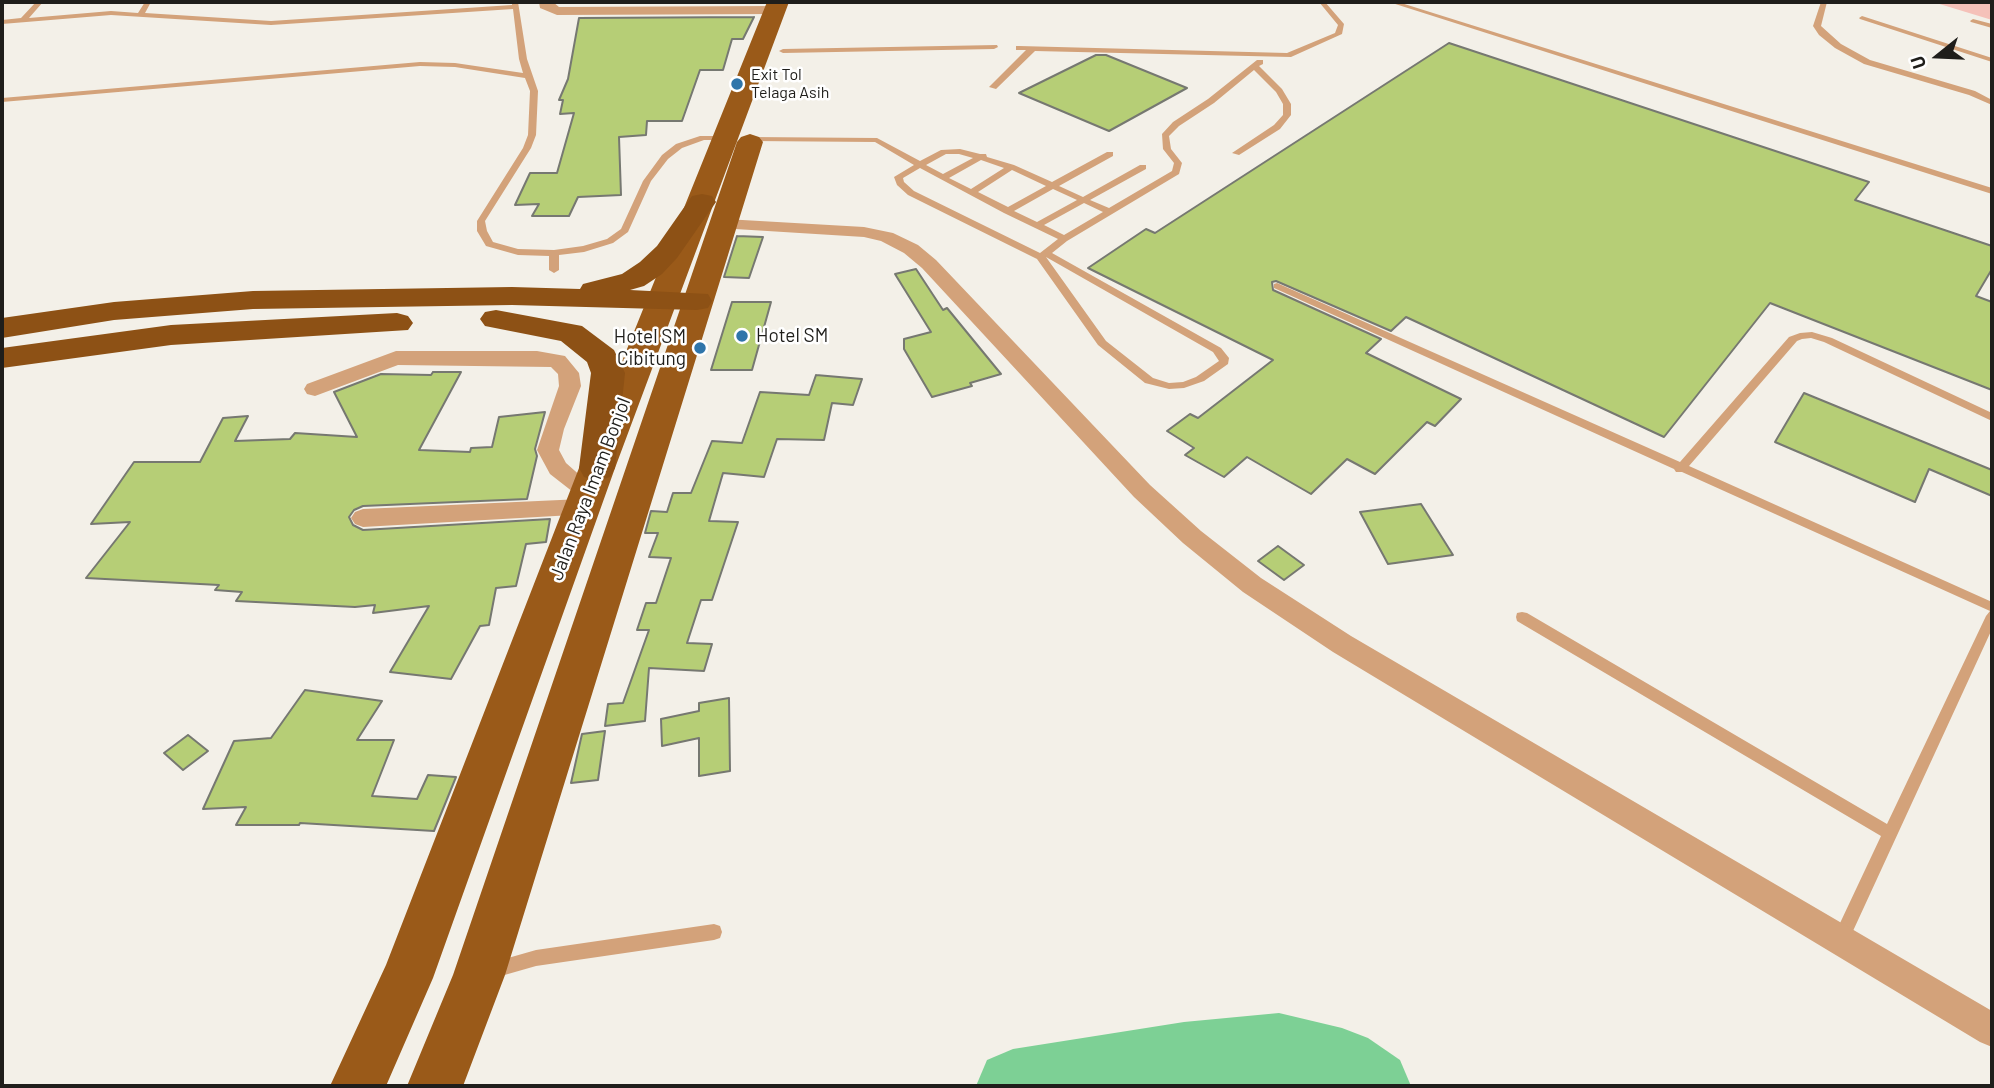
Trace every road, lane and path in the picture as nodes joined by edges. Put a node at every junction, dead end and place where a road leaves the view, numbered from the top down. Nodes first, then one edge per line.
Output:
1 (40, 2) edge
2 (148, 2) edge
3 (545, 2) edge
4 (1322, 2) edge
5 (1392, 2) edge
6 (1824, 2) edge
7 (784, 4) edge
8 (516, 5) edge
9 (141, 14) junction
10 (1862, 18) dead end
11 (23, 20) junction
12 (1973, 20) dead end
13 (2, 22) edge
14 (1992, 26) edge
15 (993, 47) dead end
16 (1019, 48) dead end
17 (1032, 48) junction
18 (783, 51) junction
19 (1266, 57) junction
20 (1992, 60) edge
21 (1254, 66) junction
22 (528, 76) junction
23 (993, 87) dead end
24 (2, 100) edge
25 (1992, 103) edge
26 (739, 139) junction
27 (1236, 153) dead end
28 (1110, 154) dead end
29 (984, 156) junction
30 (918, 165) junction
31 (1011, 167) junction
32 (1143, 167) dead end
33 (943, 178) junction
34 (1052, 185) junction
35 (1992, 191) edge
36 (972, 192) junction
37 (1085, 199) junction
38 (702, 202) junction
39 (1007, 211) junction
40 (1110, 212) junction
41 (725, 224) junction
42 (1038, 225) junction
43 (1064, 239) junction
44 (554, 253) junction
45 (1043, 255) junction
46 (554, 270) dead end
47 (1277, 286) dead end
48 (504, 307) junction
49 (677, 309) junction
50 (2, 328) edge
51 (2, 358) edge
52 (315, 389) dead end
53 (1992, 416) edge
54 (1680, 469) junction
55 (589, 490) junction
56 (363, 518) dead end
57 (1992, 607) edge
58 (1992, 616) edge
59 (1522, 617) dead end
60 (1889, 833) junction
61 (714, 932) dead end
62 (1841, 938) junction
63 (476, 984) junction
64 (1992, 1030) edge
65 (358, 1086) edge
66 (435, 1086) edge

1 - 11 lane
2 - 9 lane
3 - 7 street
4 - 19 lane
5 - 35 lane
6 - 25 lane
7 - 18 highway, Jalan Raya Imam Bonjol
7 - 26 highway, Jalan Raya Imam Bonjol
8 - 9 lane
8 - 22 lane
9 - 11 lane
10 - 20 lane
11 - 13 lane
12 - 14 lane
15 - 18 lane
16 - 17 lane
17 - 19 lane
17 - 23 lane
18 - 26 highway, Jalan Raya Imam Bonjol
19 - 21 lane
21 - 27 lane
21 - 40 lane
22 - 24 lane
22 - 44 lane
26 - 30 lane
26 - 38 highway, Jalan Raya Imam Bonjol
26 - 41 highway, Jalan Raya Imam Bonjol
26 - 44 lane
28 - 34 lane
29 - 30 lane
29 - 31 lane
29 - 33 lane
30 - 33 lane
30 - 45 lane
31 - 34 lane
31 - 36 lane
32 - 37 lane
33 - 36 lane
34 - 37 lane
34 - 39 lane
36 - 39 lane
37 - 40 lane
37 - 42 lane
38 - 48 highway
38 - 49 highway, Jalan Raya Imam Bonjol
39 - 42 lane
40 - 43 lane
41 - 49 highway, Jalan Raya Imam Bonjol
41 - 62 street
42 - 43 lane
43 - 45 lane
44 - 46 lane
45 - 45 lane
47 - 54 lane
48 - 49 highway
48 - 50 highway
48 - 51 highway
48 - 55 highway
49 - 55 highway, Jalan Raya Imam Bonjol
49 - 63 highway, Jalan Raya Imam Bonjol
52 - 55 street
53 - 54 lane
54 - 57 lane
55 - 56 street
55 - 65 highway, Jalan Raya Imam Bonjol
58 - 60 lane
59 - 60 lane
60 - 62 lane
61 - 63 lane
62 - 64 street
63 - 66 highway, Jalan Raya Imam Bonjol

